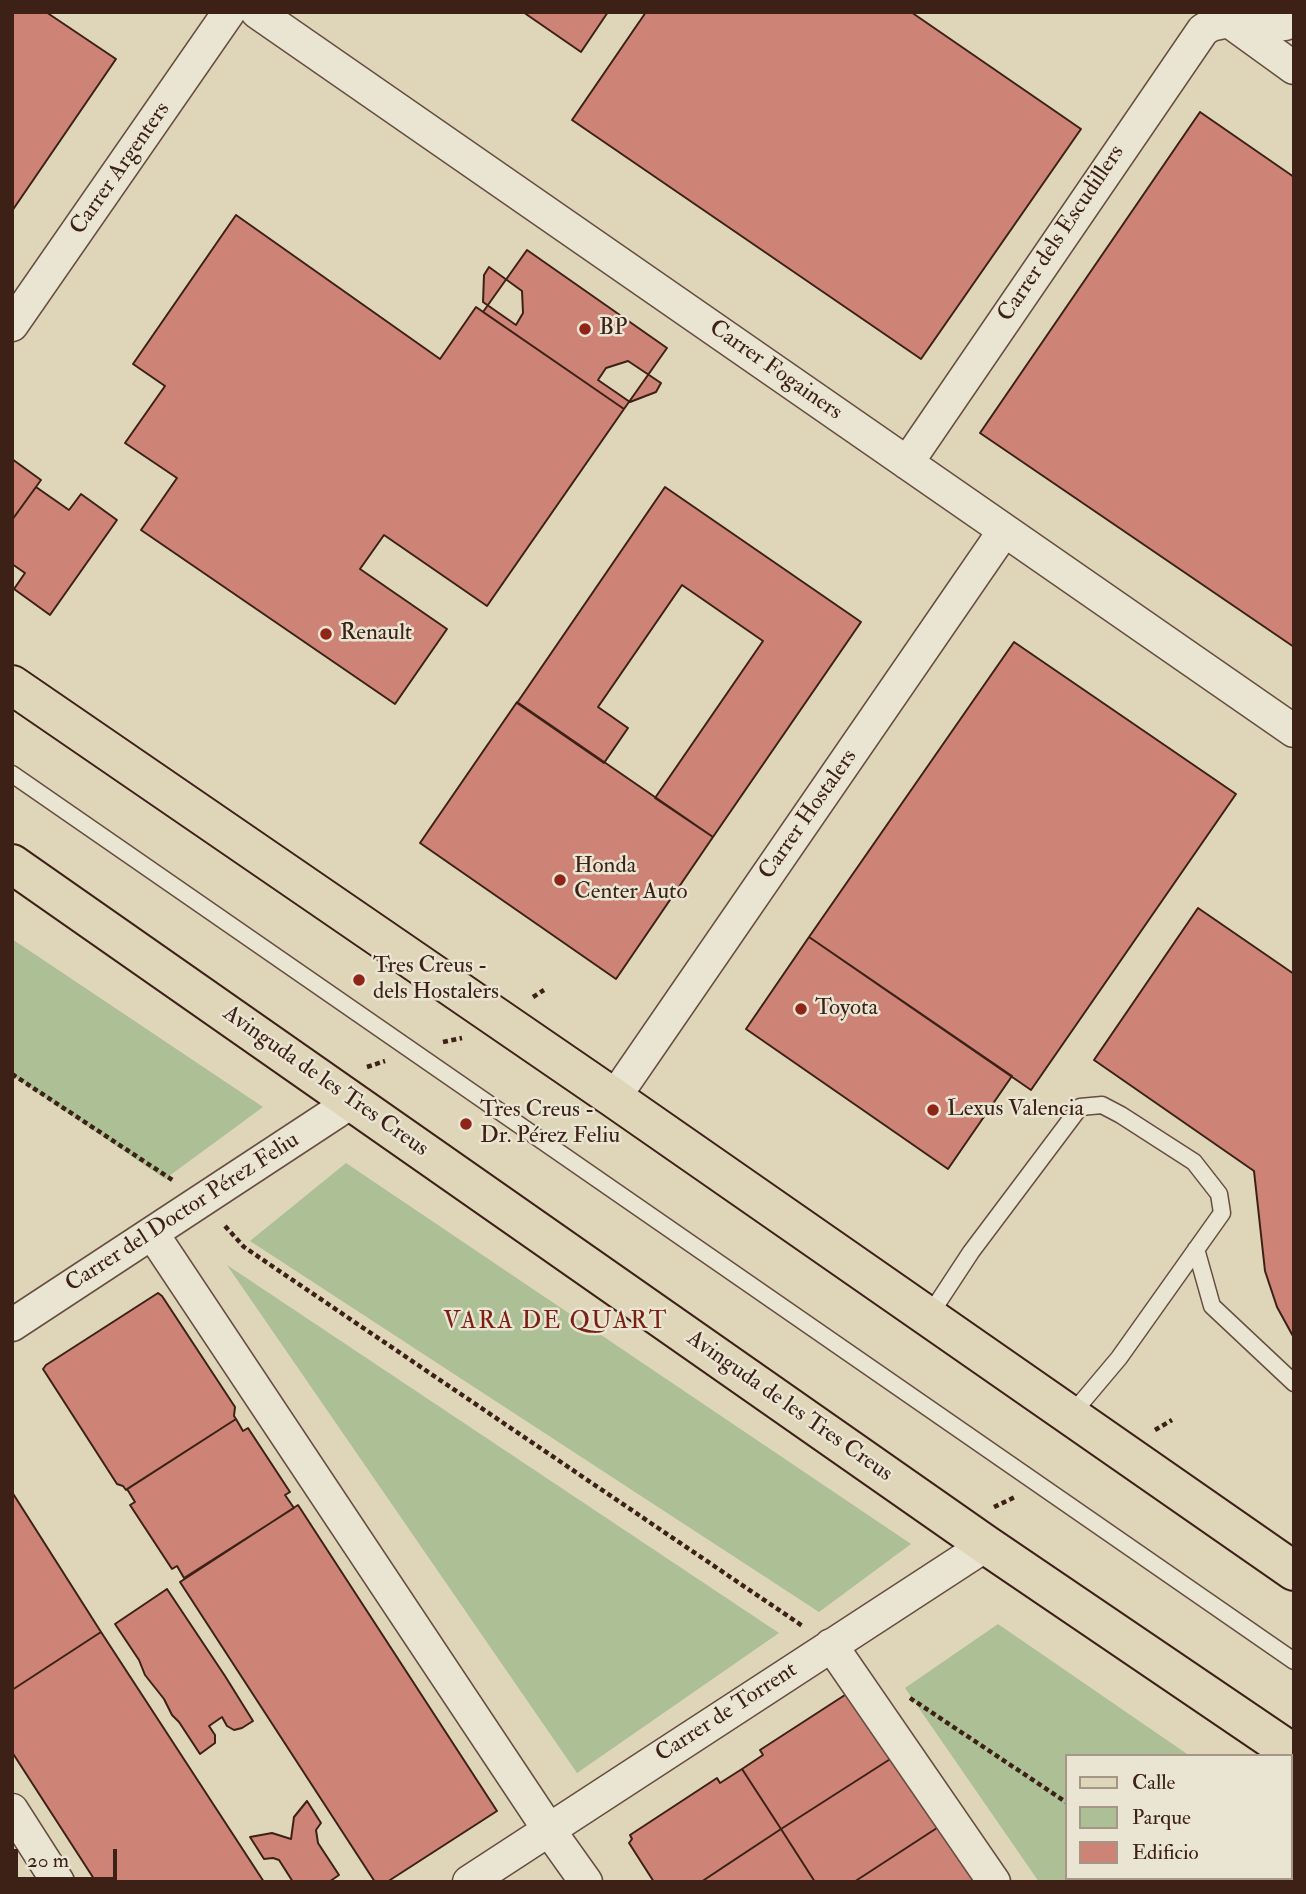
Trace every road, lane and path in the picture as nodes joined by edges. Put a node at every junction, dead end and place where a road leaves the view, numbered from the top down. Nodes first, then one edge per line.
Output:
1 (229, 12) edge
2 (257, 12) edge
3 (1223, 17) edge
4 (1294, 20) edge
5 (1294, 68) edge
6 (12, 325) edge
7 (907, 463) junction
8 (1004, 531) junction
9 (12, 685) edge
10 (1294, 731) edge
11 (12, 774) edge
12 (12, 864) edge
13 (12, 1074) edge
14 (614, 1098) junction
15 (353, 1101) junction
16 (202, 1200) junction
17 (152, 1233) junction
18 (1196, 1249) junction
19 (929, 1316) junction
20 (12, 1325) edge
21 (1294, 1383) edge
22 (1071, 1415) junction
23 (986, 1545) junction
24 (1294, 1571) edge
25 (831, 1645) junction
26 (1294, 1661) edge
27 (909, 1698) dead end
28 (1294, 1754) edge
29 (1064, 1801) edge
30 (12, 1810) edge
31 (549, 1830) junction
32 (58, 1882) edge
33 (469, 1882) edge
34 (586, 1882) edge
35 (994, 1882) edge

1 - 6 street, Carrer Argenters
2 - 7 street, Carrer Fogainers
3 - 4 street
3 - 5 street
3 - 7 street, Carrer dels Escudillers
7 - 8 street, Carrer Fogainers
8 - 10 street, Carrer Fogainers
8 - 14 street, Carrer Hostalers
9 - 14 main road
11 - 26 lane
12 - 15 main road, Avinguda de les Tres Creus
13 - 16 path
14 - 19 main road
15 - 16 street, Carrer del Doctor Pérez Feliu
15 - 23 main road, Avinguda de les Tres Creus
16 - 17 street, Carrer del Doctor Pérez Feliu
16 - 25 path
17 - 20 street, Carrer del Doctor Pérez Feliu
17 - 31 street
18 - 19 lane
18 - 21 lane
18 - 22 lane
19 - 22 main road
22 - 24 main road
23 - 25 street, Carrer de Torrent
23 - 28 main road, Avinguda de les Tres Creus
25 - 31 street, Carrer de Torrent
25 - 35 street
27 - 29 path
30 - 32 street
31 - 33 street, Carrer de Torrent
31 - 34 street

